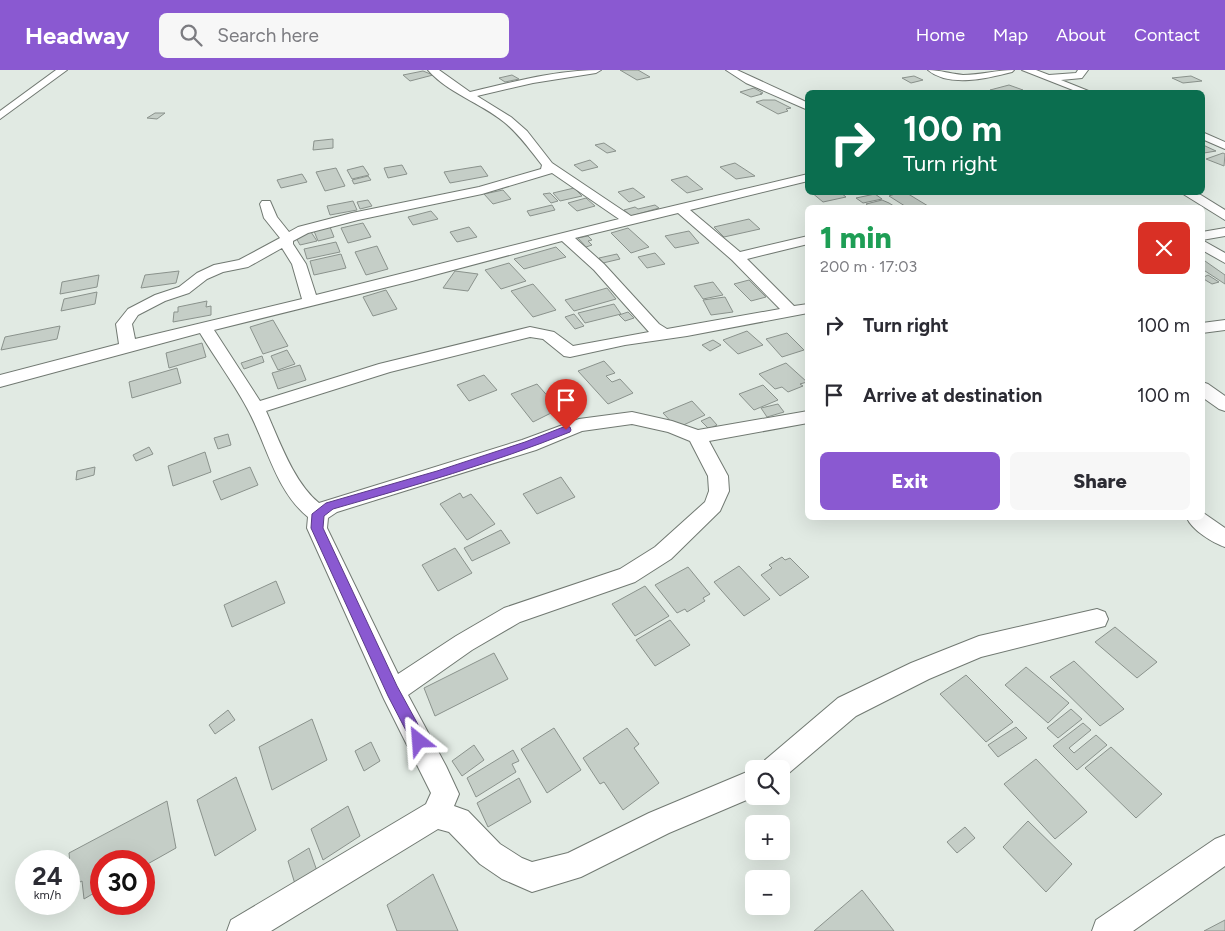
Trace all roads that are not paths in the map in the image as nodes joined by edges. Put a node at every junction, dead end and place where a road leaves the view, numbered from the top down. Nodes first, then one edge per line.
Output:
1 (62, 70) edge
2 (433, 70) edge
3 (596, 70) edge
4 (731, 70) edge
5 (933, 70) edge
6 (1009, 70) edge
7 (1027, 70) edge
8 (1082, 70) edge
9 (1045, 78) junction
10 (1080, 90) edge
11 (469, 95) junction
12 (805, 106) edge
13 (0, 116) edge
14 (1205, 136) edge
15 (1225, 146) edge
16 (548, 165) junction
17 (805, 178) edge
18 (1191, 195) edge
19 (266, 204) dead end
20 (680, 208) junction
21 (1225, 216) edge
22 (630, 222) junction
23 (1225, 232) edge
24 (1205, 235) edge
25 (565, 236) junction
26 (287, 238) junction
27 (805, 241) edge
28 (1205, 246) edge
29 (737, 257) junction
30 (1225, 259) edge
31 (310, 300) junction
32 (805, 308) edge
33 (788, 311) junction
34 (1225, 325) edge
35 (204, 327) junction
36 (1205, 328) edge
37 (664, 334) junction
38 (128, 346) junction
39 (0, 381) edge
40 (1205, 390) edge
41 (1225, 405) edge
42 (256, 408) junction
43 (805, 418) edge
44 (697, 437) junction
45 (318, 514) junction
46 (1200, 520) edge
47 (1225, 539) edge
48 (1097, 619) dead end
49 (392, 691) junction
50 (785, 760) edge
51 (745, 787) edge
52 (436, 814) junction
53 (1223, 852) edge
54 (242, 931) edge
55 (1107, 931) edge

1 - 13 street
2 - 11 street
3 - 11 street
4 - 12 street
5 - 6 street
7 - 9 street
8 - 9 street
9 - 10 street
11 - 16 street
14 - 15 street
16 - 22 street
16 - 26 street
17 - 20 street
18 - 21 street
19 - 26 street
20 - 22 street
20 - 29 street
22 - 25 street
23 - 24 street
25 - 31 street
25 - 37 street
26 - 31 street
26 - 38 street
27 - 29 street
28 - 30 street
29 - 33 street
31 - 35 street
32 - 33 street
33 - 37 street
34 - 36 street
35 - 38 street
35 - 42 street
37 - 42 street
38 - 39 street
40 - 41 street
42 - 45 street
43 - 44 street
44 - 45 street
44 - 49 street
45 - 49 street
46 - 47 street
48 - 50 street
49 - 52 street
51 - 52 street
52 - 54 street
53 - 55 street

